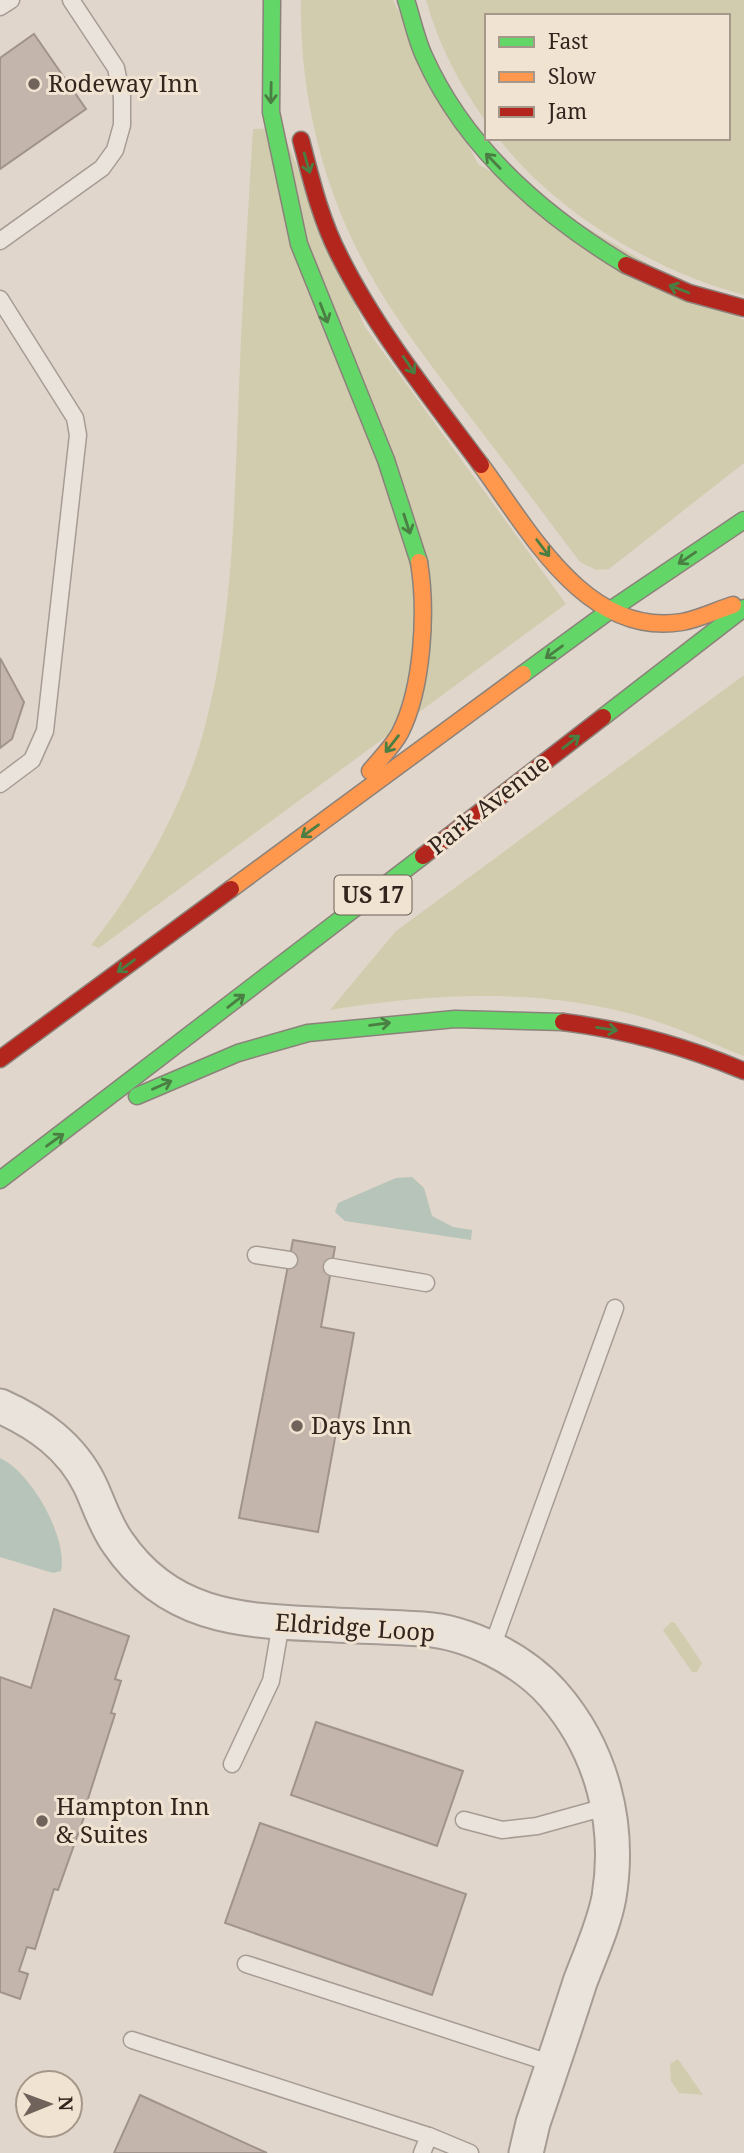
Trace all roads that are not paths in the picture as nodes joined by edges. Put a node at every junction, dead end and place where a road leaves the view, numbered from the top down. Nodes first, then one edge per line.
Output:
1 (10, 0) edge
2 (71, 0) edge
3 (274, 0) edge
4 (405, 0) edge
5 (0, 7) edge
6 (288, 80) dead end
7 (295, 118) dead end
8 (0, 240) edge
9 (0, 299) edge
10 (744, 308) edge
11 (744, 520) edge
12 (744, 601) edge
13 (744, 608) edge
14 (609, 611) junction
15 (0, 784) edge
16 (342, 807) junction
17 (0, 1059) edge
18 (744, 1071) edge
19 (78, 1123) junction
20 (0, 1180) edge
21 (256, 1255) dead end
22 (289, 1260) dead end
23 (332, 1267) dead end
24 (426, 1283) dead end
25 (615, 1308) dead end
26 (0, 1406) edge
27 (281, 1623) junction
28 (491, 1650) junction
29 (232, 1764) dead end
30 (609, 1806) junction
31 (464, 1820) dead end
32 (246, 1964) dead end
33 (132, 2040) dead end
34 (553, 2064) junction
35 (429, 2136) junction
36 (422, 2153) edge
37 (470, 2153) edge
38 (526, 2153) edge

1 - 5 lane
2 - 8 lane
3 - 6 highway
3 -> 16 highway
10 -> 4 highway
7 -> 14 highway
9 - 15 lane
11 -> 14 highway
12 - 14 highway
19 -> 13 highway, Park Avenue / US 17
14 -> 16 highway
16 -> 17 highway
19 -> 18 highway
20 -> 19 highway, Park Avenue / US 17
21 - 22 lane
23 - 24 lane
25 - 28 lane
26 - 27 street, Eldridge Loop
27 - 28 street, Eldridge Loop
27 - 29 lane
28 - 30 street, Eldridge Loop
30 - 31 lane
30 - 34 street, Eldridge Loop
32 - 34 lane
33 - 35 lane
34 - 38 street, Eldridge Loop
35 - 36 lane
35 - 37 lane

